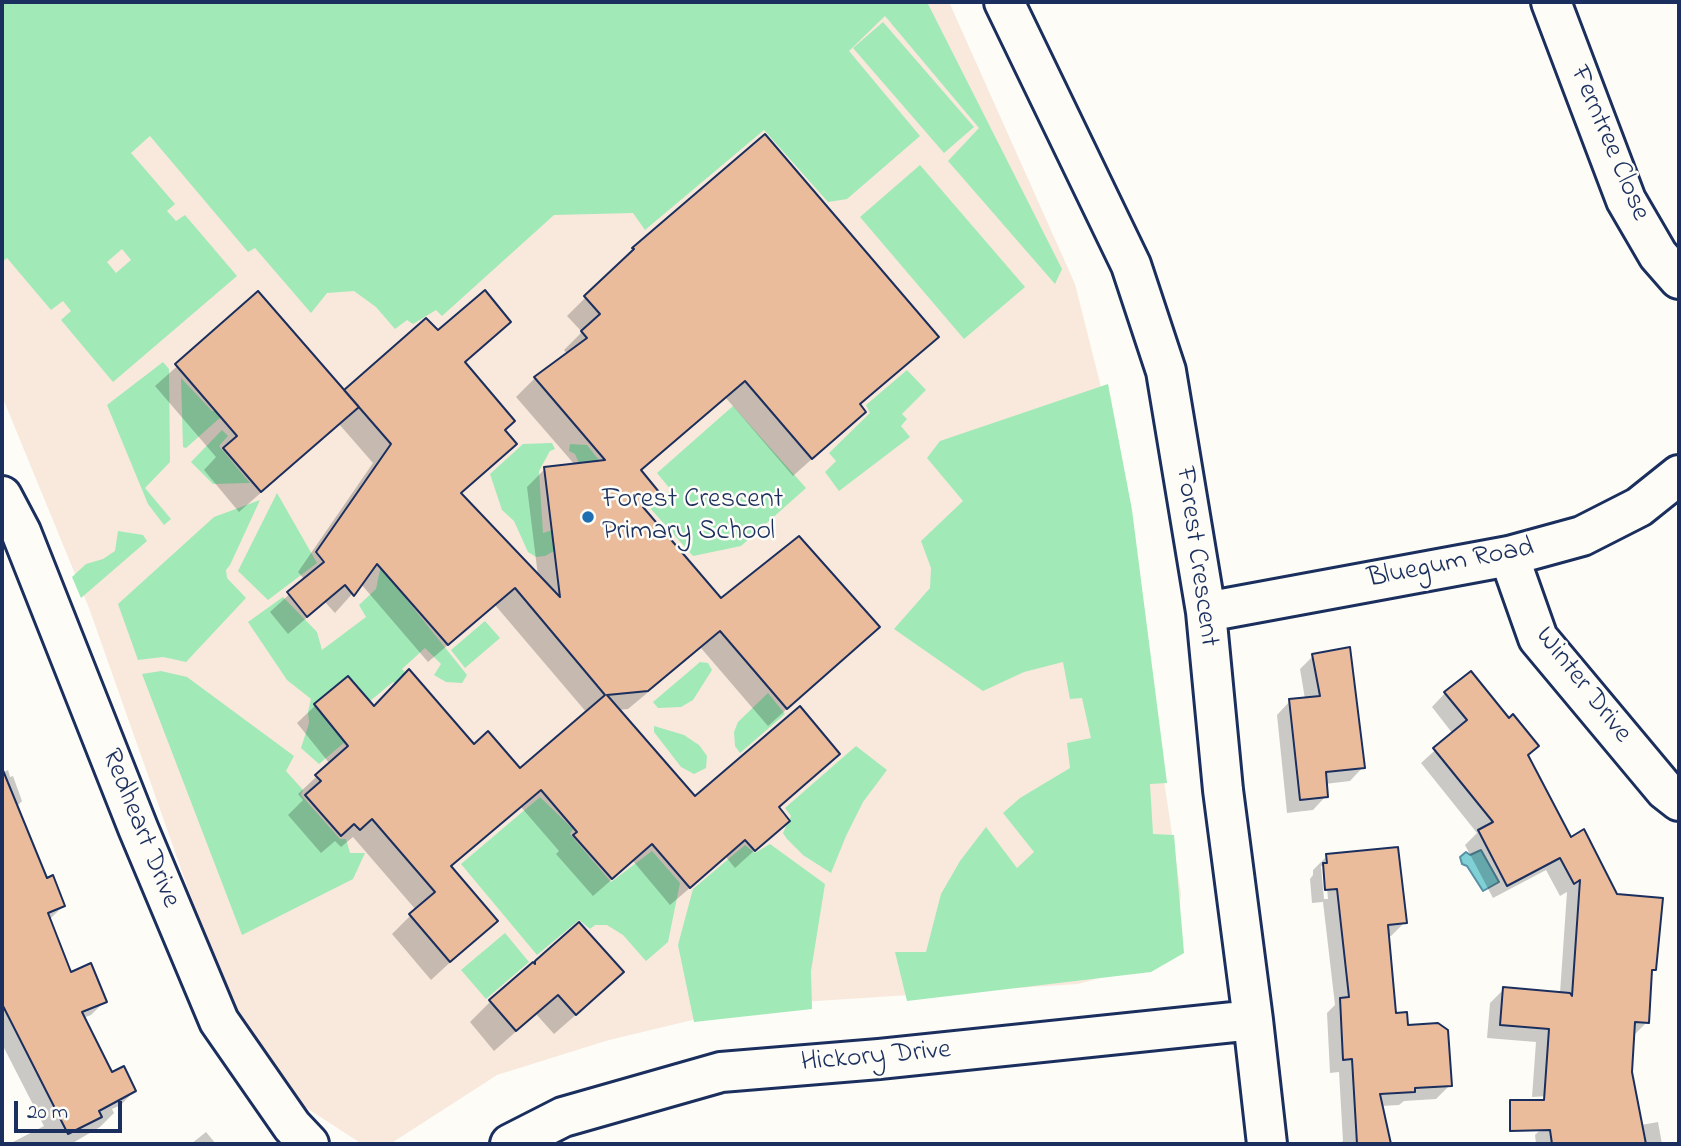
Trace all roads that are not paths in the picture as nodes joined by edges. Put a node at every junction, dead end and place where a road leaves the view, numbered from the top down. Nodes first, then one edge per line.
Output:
1 (1004, 2) edge
2 (1551, 2) edge
3 (1679, 279) edge
4 (1679, 475) edge
5 (2, 496) edge
6 (1509, 556) junction
7 (1206, 612) junction
8 (1679, 801) edge
9 (1254, 1020) junction
10 (309, 1144) edge
11 (510, 1144) edge
12 (1267, 1144) edge

1 - 7 street, Forest Crescent
2 - 3 street, Ferntree Close
4 - 6 street, Bluegum Road
5 - 10 street, Redheart Drive
6 - 7 street, Bluegum Road
6 - 8 street, Winter Drive
7 - 9 street, Forest Crescent
9 - 11 street, Hickory Drive
9 - 12 street, Forest Crescent

